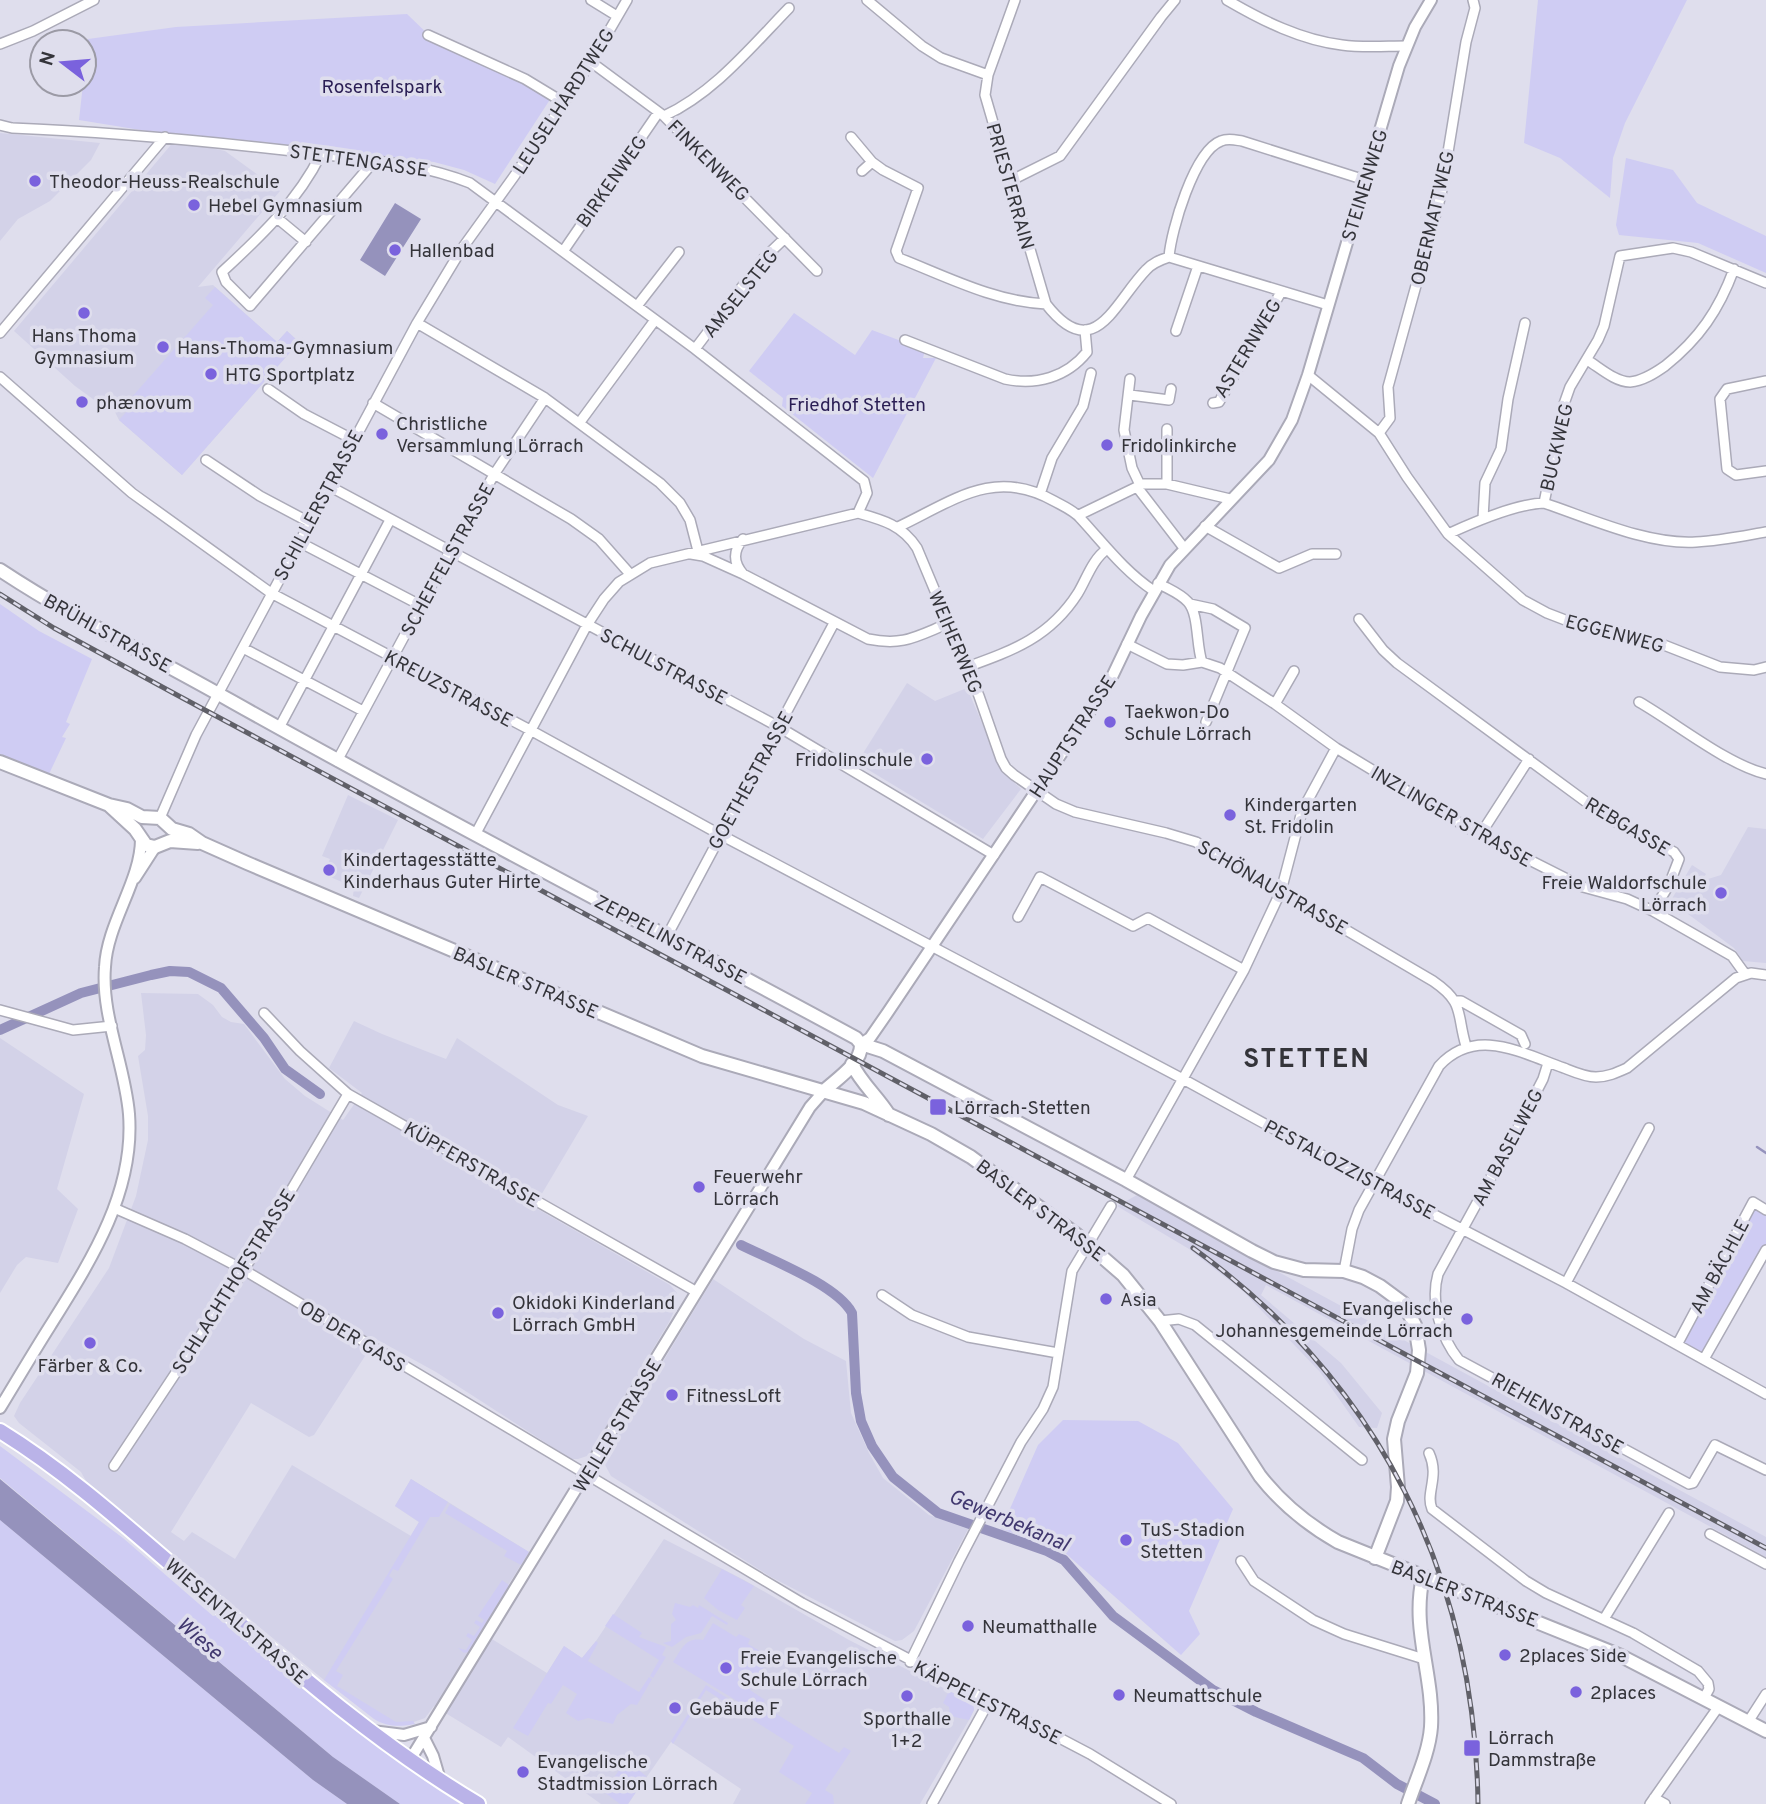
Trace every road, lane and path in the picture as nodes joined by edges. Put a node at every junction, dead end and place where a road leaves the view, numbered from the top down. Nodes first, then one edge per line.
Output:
1 (94, 0) edge
2 (591, 0) edge
3 (627, 0) edge
4 (867, 0) edge
5 (1015, 0) edge
6 (1175, 0) edge
7 (1227, 0) edge
8 (1432, 0) edge
9 (1473, 0) edge
10 (789, 8) dead end
11 (617, 16) junction
12 (428, 35) dead end
13 (3, 43) edge
14 (1407, 47) junction
15 (590, 62) junction
16 (988, 75) junction
17 (564, 102) junction
18 (661, 114) junction
19 (0, 125) edge
20 (165, 137) junction
21 (851, 137) dead end
22 (321, 154) junction
23 (375, 160) junction
24 (873, 162) junction
25 (863, 171) dead end
26 (1365, 180) junction
27 (1010, 181) junction
28 (496, 202) junction
29 (276, 218) junction
30 (785, 238) junction
31 (306, 242) junction
32 (564, 250) junction
33 (679, 252) dead end
34 (1169, 257) junction
35 (1198, 266) junction
36 (1734, 270) junction
37 (817, 271) dead end
38 (1766, 283) edge
39 (1281, 292) junction
40 (1046, 304) junction
41 (1328, 305) junction
42 (637, 306) junction
43 (655, 320) junction
44 (417, 323) junction
45 (1525, 323) dead end
46 (1086, 330) junction
47 (1176, 331) dead end
48 (0, 333) edge
49 (905, 340) dead end
50 (695, 349) junction
51 (1587, 359) junction
52 (1091, 373) dead end
53 (1308, 375) junction
54 (0, 377) edge
55 (1130, 379) dead end
56 (1766, 381) edge
57 (268, 389) dead end
58 (1171, 389) dead end
59 (1130, 395) junction
60 (545, 398) junction
61 (373, 403) junction
62 (1213, 403) dead end
63 (580, 422) junction
64 (1167, 429) dead end
65 (1379, 433) junction
66 (354, 440) junction
67 (206, 460) dead end
68 (1766, 471) edge
69 (495, 473) junction
70 (1167, 484) junction
71 (329, 486) junction
72 (1138, 486) junction
73 (1040, 494) junction
74 (1230, 499) junction
75 (1544, 503) junction
76 (858, 513) junction
77 (1079, 515) junction
78 (1483, 518) junction
79 (390, 520) junction
80 (309, 522) junction
81 (1205, 526) junction
82 (898, 527) junction
83 (1766, 532) edge
84 (1448, 534) junction
85 (743, 539) junction
86 (299, 542) junction
87 (1184, 548) junction
88 (1107, 549) junction
89 (450, 551) junction
90 (698, 551) junction
91 (685, 554) junction
92 (1336, 554) dead end
93 (0, 570) edge
94 (361, 574) junction
95 (630, 574) junction
96 (743, 575) junction
97 (1156, 587) junction
98 (271, 593) junction
99 (1190, 604) junction
100 (420, 605) junction
101 (1359, 619) dead end
102 (834, 623) junction
103 (947, 624) junction
104 (587, 625) junction
105 (333, 626) junction
106 (1127, 644) junction
107 (243, 648) junction
108 (393, 658) junction
109 (1202, 662) junction
110 (967, 667) junction
111 (1766, 667) edge
112 (1294, 671) dead end
113 (1228, 672) junction
114 (304, 679) junction
115 (217, 693) junction
116 (1639, 702) dead end
117 (1275, 704) junction
118 (363, 711) junction
119 (1206, 722) dead end
120 (779, 727) junction
121 (279, 728) junction
122 (532, 731) junction
123 (1336, 748) junction
124 (1529, 759) junction
125 (337, 761) junction
126 (0, 762) edge
127 (1766, 774) edge
128 (1036, 791) junction
129 (109, 806) junction
130 (159, 820) junction
131 (719, 834) junction
132 (475, 835) junction
133 (1480, 835) junction
134 (140, 837) junction
135 (202, 843) junction
136 (159, 845) junction
137 (994, 855) junction
138 (132, 883) junction
139 (1281, 891) junction
140 (1653, 911) junction
141 (1018, 917) dead end
142 (667, 936) junction
143 (933, 946) junction
144 (1244, 970) junction
145 (1745, 974) junction
146 (1766, 975) edge
147 (1456, 1001) junction
148 (4, 1012) edge
149 (264, 1013) dead end
150 (112, 1026) junction
151 (861, 1044) junction
152 (1525, 1044) dead end
153 (1466, 1046) junction
154 (1548, 1063) junction
155 (852, 1065) junction
156 (1181, 1078) junction
157 (825, 1090) junction
158 (348, 1094) junction
159 (890, 1115) junction
160 (1649, 1128) dead end
161 (1126, 1180) junction
162 (1373, 1184) junction
163 (1111, 1206) dead end
164 (114, 1208) junction
165 (1766, 1210) edge
166 (1463, 1229) junction
167 (1089, 1244) junction
168 (1766, 1250) edge
169 (244, 1270) junction
170 (1344, 1271) junction
171 (1566, 1283) junction
172 (697, 1292) junction
173 (882, 1295) dead end
174 (1160, 1321) junction
175 (1678, 1343) junction
176 (1058, 1353) junction
177 (1704, 1359) junction
178 (1766, 1394) edge
179 (0, 1408) edge
180 (0, 1431) edge
181 (1429, 1453) dead end
182 (1362, 1460) dead end
183 (114, 1466) dead end
184 (1766, 1470) edge
185 (587, 1475) junction
186 (1669, 1513) dead end
187 (1710, 1534) dead end
188 (1375, 1558) junction
189 (1241, 1561) dead end
190 (1766, 1564) edge
191 (1423, 1577) junction
192 (1604, 1619) junction
193 (1424, 1659) junction
194 (910, 1662) junction
195 (1766, 1694) edge
196 (1704, 1698) junction
197 (988, 1703) junction
198 (1719, 1706) junction
199 (1748, 1721) junction
200 (431, 1727) junction
201 (372, 1731) junction
202 (1766, 1731) edge
203 (424, 1738) junction
204 (410, 1760) junction
205 (440, 1780) junction
206 (1652, 1801) edge
207 (478, 1804) edge
208 (932, 1804) edge
209 (1171, 1804) edge
210 (1408, 1804) edge
211 (1665, 1804) edge

1 - 13 street
2 - 11 street
3 - 11 street, LEUSELHARDTWEG
4 - 16 street
5 - 16 street, PRIESTERRAIN
6 - 27 street
7 - 14 street
8 - 14 street, STEINENWEG
9 - 65 street, OBERMATTWEG
10 - 18 street, BIRKENWEG
11 - 15 street, LEUSELHARDTWEG
12 - 17 street
14 - 26 street, STEINENWEG
15 - 17 street, LEUSELHARDTWEG
15 - 18 street, FINKENWEG
16 - 27 street, PRIESTERRAIN
17 - 28 street, LEUSELHARDTWEG
18 - 30 street, FINKENWEG
18 - 32 street, BIRKENWEG
19 - 20 street, STETTENGASSE
20 - 22 street, STETTENGASSE
20 - 48 street
21 - 24 street
22 - 23 street, STETTENGASSE
22 - 29 street
23 - 28 street, STETTENGASSE
23 - 31 street
24 - 25 street
24 - 40 street
26 - 34 street
26 - 41 street, STEINENWEG
27 - 40 street, PRIESTERRAIN
28 - 32 street, STETTENGASSE
28 - 44 street, SCHILLERSTRASSE
29 - 31 street
29 - 31 street
30 - 37 street, FINKENWEG
30 - 50 street, AMSELSTEG
32 - 42 street, STETTENGASSE
33 - 42 street
34 - 35 street
34 - 46 street
35 - 39 street
35 - 47 street
36 - 38 street
36 - 51 street
36 - 51 street, BUCKWEG
39 - 41 street
39 - 62 street, ASTERNWEG
40 - 46 street
41 - 53 street, STEINENWEG
42 - 43 street, STETTENGASSE
43 - 50 street, STETTENGASSE
43 - 63 street
44 - 60 street
44 - 61 street, SCHILLERSTRASSE
45 - 78 street
46 - 49 street
50 - 76 street, STETTENGASSE
51 - 75 street, BUCKWEG
52 - 73 street
53 - 65 street
53 - 74 street, HAUPTSTRASSE
54 - 98 street, KREUZSTRASSE
55 - 59 street
56 - 68 street
57 - 66 street
58 - 59 street
59 - 72 street
60 - 63 street
60 - 69 street, SCHEFFELSTRASSE
61 - 66 street, SCHILLERSTRASSE
61 - 69 street
63 - 90 street
64 - 70 street
65 - 84 street
66 - 71 street, SCHILLERSTRASSE
67 - 80 street
69 - 89 street, SCHEFFELSTRASSE
69 - 95 street
70 - 72 street
70 - 74 street
71 - 79 street, SCHULSTRASSE
71 - 80 street, SCHILLERSTRASSE
72 - 77 street
72 - 87 street
73 - 77 street
73 - 82 street
74 - 81 street, HAUPTSTRASSE
75 - 78 street, BUCKWEG
75 - 83 street
76 - 82 street
76 - 85 street
77 - 88 street
78 - 84 street, BUCKWEG
79 - 89 street, SCHULSTRASSE
79 - 94 street
80 - 86 street, SCHILLERSTRASSE
81 - 87 street, HAUPTSTRASSE
81 - 92 street
82 - 103 street, WEIHERWEG
84 - 111 street, EGGENWEG
85 - 90 street
85 - 96 street
86 - 94 street
86 - 98 street, SCHILLERSTRASSE
87 - 97 street, HAUPTSTRASSE
88 - 97 street
88 - 110 street
89 - 100 street, SCHEFFELSTRASSE
89 - 104 street, SCHULSTRASSE
90 - 91 street
91 - 95 street
91 - 96 street
93 - 115 main road, BRÜHLSTRASSE
94 - 100 street
94 - 105 street
95 - 104 street
96 - 102 street
97 - 99 street
97 - 106 street, HAUPTSTRASSE
98 - 105 street, KREUZSTRASSE
98 - 107 street, SCHILLERSTRASSE
99 - 109 street
99 - 113 street
100 - 108 street, SCHEFFELSTRASSE
101 - 124 street, REBGASSE
102 - 103 street
102 - 120 street, GOETHESTRASSE
103 - 110 street, WEIHERWEG
104 - 120 street, SCHULSTRASSE
104 - 122 street
105 - 108 street, KREUZSTRASSE
105 - 114 street
106 - 109 street, INZLINGER STRASSE
106 - 128 street, HAUPTSTRASSE
107 - 114 street
107 - 115 street, SCHILLERSTRASSE
108 - 118 street, SCHEFFELSTRASSE
108 - 122 street, KREUZSTRASSE
109 - 113 street, INZLINGER STRASSE
110 - 128 street, WEIHERWEG
112 - 117 street
113 - 117 street, INZLINGER STRASSE
113 - 119 street
114 - 118 street
114 - 121 street
115 - 121 main road, ZEPPELINSTRASSE
115 - 130 street, SCHILLERSTRASSE
116 - 127 street
117 - 123 street, INZLINGER STRASSE
118 - 125 street, SCHEFFELSTRASSE
120 - 131 street, GOETHESTRASSE
120 - 137 street, SCHULSTRASSE
121 - 125 main road, ZEPPELINSTRASSE
122 - 131 street, KREUZSTRASSE
122 - 132 street
123 - 133 street, INZLINGER STRASSE
123 - 139 street
124 - 133 street
124 - 140 street, REBGASSE
125 - 132 main road, ZEPPELINSTRASSE
126 - 129 main road, BASLER STRASSE
128 - 137 street, HAUPTSTRASSE
128 - 139 street, SCHÖNAUSTRASSE
129 - 130 main road, BASLER STRASSE
129 - 134 main road, BASLER STRASSE
130 - 134 main road
130 - 135 main road, BASLER STRASSE
130 - 136 main road
131 - 142 street, GOETHESTRASSE
131 - 143 street, KREUZSTRASSE
132 - 142 main road, ZEPPELINSTRASSE
133 - 140 street, INZLINGER STRASSE
134 - 136 main road, BASLER STRASSE
134 - 138 street
135 - 136 main road, BASLER STRASSE
135 - 157 main road, BASLER STRASSE
136 - 138 street
137 - 143 street, HAUPTSTRASSE
138 - 150 street
139 - 144 street
139 - 147 street, SCHÖNAUSTRASSE
140 - 145 street, INZLINGER STRASSE
141 - 144 street
142 - 151 main road, ZEPPELINSTRASSE
143 - 151 street, HAUPTSTRASSE
143 - 156 street, PESTALOZZISTRASSE
144 - 156 street
145 - 146 street
145 - 154 street
147 - 152 street, SCHÖNAUSTRASSE
147 - 153 street
148 - 150 street
149 - 158 street, KÜPFERSTRASSE
150 - 164 street
151 - 155 main road, HAUPTSTRASSE
151 - 161 main road, ZEPPELINSTRASSE
153 - 154 street
153 - 162 street
154 - 166 street, AM BASELWEG
155 - 157 main road, HAUPTSTRASSE
155 - 159 main road
156 - 161 street
156 - 162 street, PESTALOZZISTRASSE
157 - 159 main road, BASLER STRASSE
157 - 172 street, WEILER STRASSE
158 - 169 street, SCHLACHTHOFSTRASSE
158 - 172 street, KÜPFERSTRASSE
159 - 167 main road, BASLER STRASSE
160 - 171 street
161 - 170 main road, ZEPPELINSTRASSE
162 - 166 street, PESTALOZZISTRASSE
162 - 170 street
163 - 167 street
164 - 169 street, OB DER GASS
164 - 179 street
165 - 175 street, AM BÄCHLE
166 - 171 street, PESTALOZZISTRASSE
166 - 184 street, RIEHENSTRASSE
167 - 174 main road, BASLER STRASSE
167 - 176 street
168 - 177 street, AM BÄCHLE
169 - 183 street, SCHLACHTHOFSTRASSE
169 - 185 street, OB DER GASS
170 - 188 main road
171 - 175 street, PESTALOZZISTRASSE
172 - 185 street, WEILER STRASSE
173 - 176 street
174 - 182 street
174 - 188 main road, BASLER STRASSE
175 - 177 street, PESTALOZZISTRASSE
176 - 194 street
177 - 178 street, PESTALOZZISTRASSE
180 - 201 main road, WIESENTALSTRASSE
181 - 192 street
185 - 194 street, KÄPPELESTRASSE
185 - 200 street, WEILER STRASSE
186 - 192 street
187 - 190 street
188 - 191 main road, BASLER STRASSE
189 - 193 street
191 - 193 main road
191 - 196 main road, BASLER STRASSE
192 - 196 street
193 - 210 main road
194 - 197 street, KÄPPELESTRASSE
195 - 199 street
196 - 198 main road, BASLER STRASSE
197 - 208 street
197 - 209 street, KÄPPELESTRASSE
198 - 199 main road, BASLER STRASSE
198 - 206 street
199 - 202 main road, BASLER STRASSE
200 - 201 street
200 - 203 street, WEILER STRASSE
201 - 204 main road, WIESENTALSTRASSE
203 - 204 street, WEILER STRASSE
203 - 205 street
204 - 205 main road, WIESENTALSTRASSE
205 - 207 main road, WIESENTALSTRASSE
206 - 211 street

